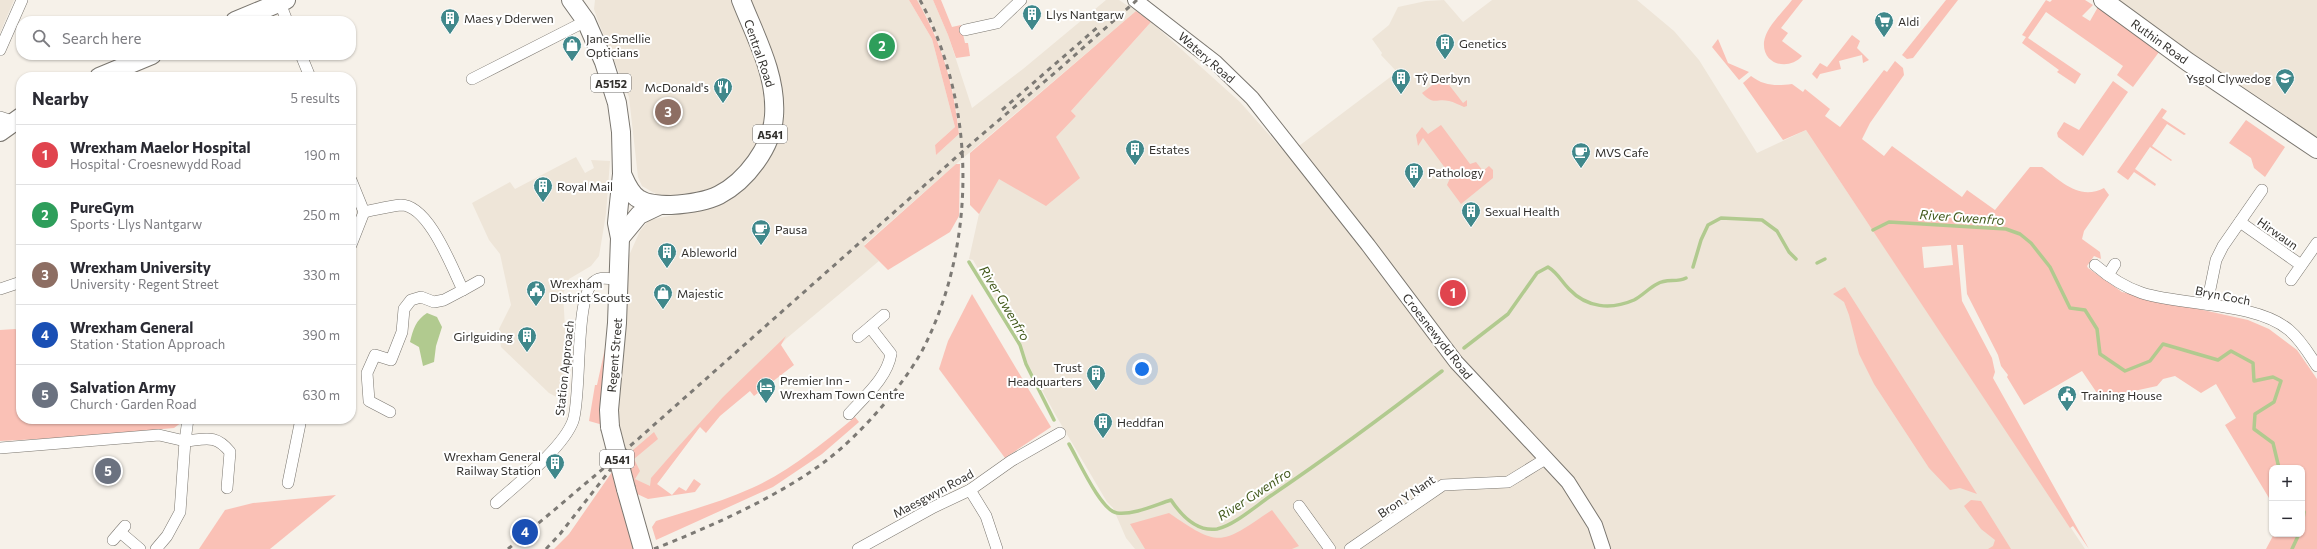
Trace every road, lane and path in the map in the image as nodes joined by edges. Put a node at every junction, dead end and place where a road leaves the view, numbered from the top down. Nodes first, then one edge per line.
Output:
1 (22, 0) edge
2 (571, 0) edge
3 (586, 0) edge
4 (740, 0) edge
5 (1022, 0) edge
6 (1135, 0) edge
7 (2103, 0) edge
8 (283, 1) edge
9 (247, 16) edge
10 (287, 16) edge
11 (586, 21) junction
12 (964, 30) dead end
13 (0, 50) edge
14 (140, 60) edge
15 (303, 60) edge
16 (111, 72) edge
17 (308, 72) edge
18 (472, 79) dead end
19 (1271, 121) joint
20 (2317, 149) edge
21 (622, 174) junction
22 (2262, 190) dead end
23 (356, 192) edge
24 (660, 205) junction
25 (364, 212) junction
26 (2240, 222) junction
27 (356, 232) edge
28 (620, 238) junction
29 (2317, 243) edge
30 (2115, 264) dead end
31 (2095, 265) dead end
32 (2301, 265) junction
33 (2108, 275) junction
34 (618, 280) junction
35 (2291, 280) dead end
36 (479, 281) dead end
37 (16, 284) edge
38 (0, 289) edge
39 (463, 290) junction
40 (2208, 304) junction
41 (884, 315) dead end
42 (870, 327) junction
43 (858, 337) dead end
44 (2317, 366) edge
45 (390, 412) dead end
46 (849, 414) dead end
47 (187, 424) edge
48 (300, 424) edge
49 (1060, 433) dead end
50 (185, 441) junction
51 (0, 448) edge
52 (1547, 458) junction
53 (288, 483) dead end
54 (227, 488) dead end
55 (970, 490) junction
56 (496, 503) dead end
57 (1300, 506) dead end
58 (119, 532) dead end
59 (140, 549) edge
60 (156, 549) edge
61 (643, 549) edge
62 (858, 549) edge
63 (997, 549) edge
64 (1330, 549) edge
65 (1350, 549) edge
66 (1603, 549) edge

1 - 13 street
2 - 11 main road, Regent Street / A5152
3 - 11 main road
4 - 24 main road, Central Road / A541
5 - 12 street
6 - 19 street, Watery Road
7 - 20 main road, Ruthin Road
8 - 9 main road
8 - 10 street
11 - 18 street
11 - 21 main road, Regent Street / A5152
14 - 16 main road
15 - 17 street
19 - 52 street, Croesnewydd Road
21 - 24 main road, Central Road / A541
21 - 28 main road, Regent Street / A5152
22 - 26 street, Hirwaun
23 - 25 street
24 - 28 main road, Central Road / A541
25 - 27 street
25 - 39 street
26 - 32 street, Hirwaun
26 - 40 street, Hirwaun
28 - 34 main road, Regent Street / A541
29 - 32 street, Hirwaun
30 - 33 street
31 - 33 street, Bryn Coch
32 - 35 street, Hirwaun
33 - 40 street, Bryn Coch
34 - 56 street, Station Approach
34 - 61 main road, Regent Street / A541, bridge
36 - 39 street
37 - 38 street
39 - 45 street
40 - 44 street, Bryn Coch
41 - 42 street
42 - 43 street
42 - 46 street
47 - 50 street
48 - 53 street
49 - 55 street, Maesgwyn Road
50 - 51 street
50 - 54 street
50 - 60 street
52 - 65 street, Bron Y Nant
52 - 66 street, Croesnewydd Road
55 - 62 street, Maesgwyn Road
55 - 63 street
57 - 64 street
58 - 59 street

